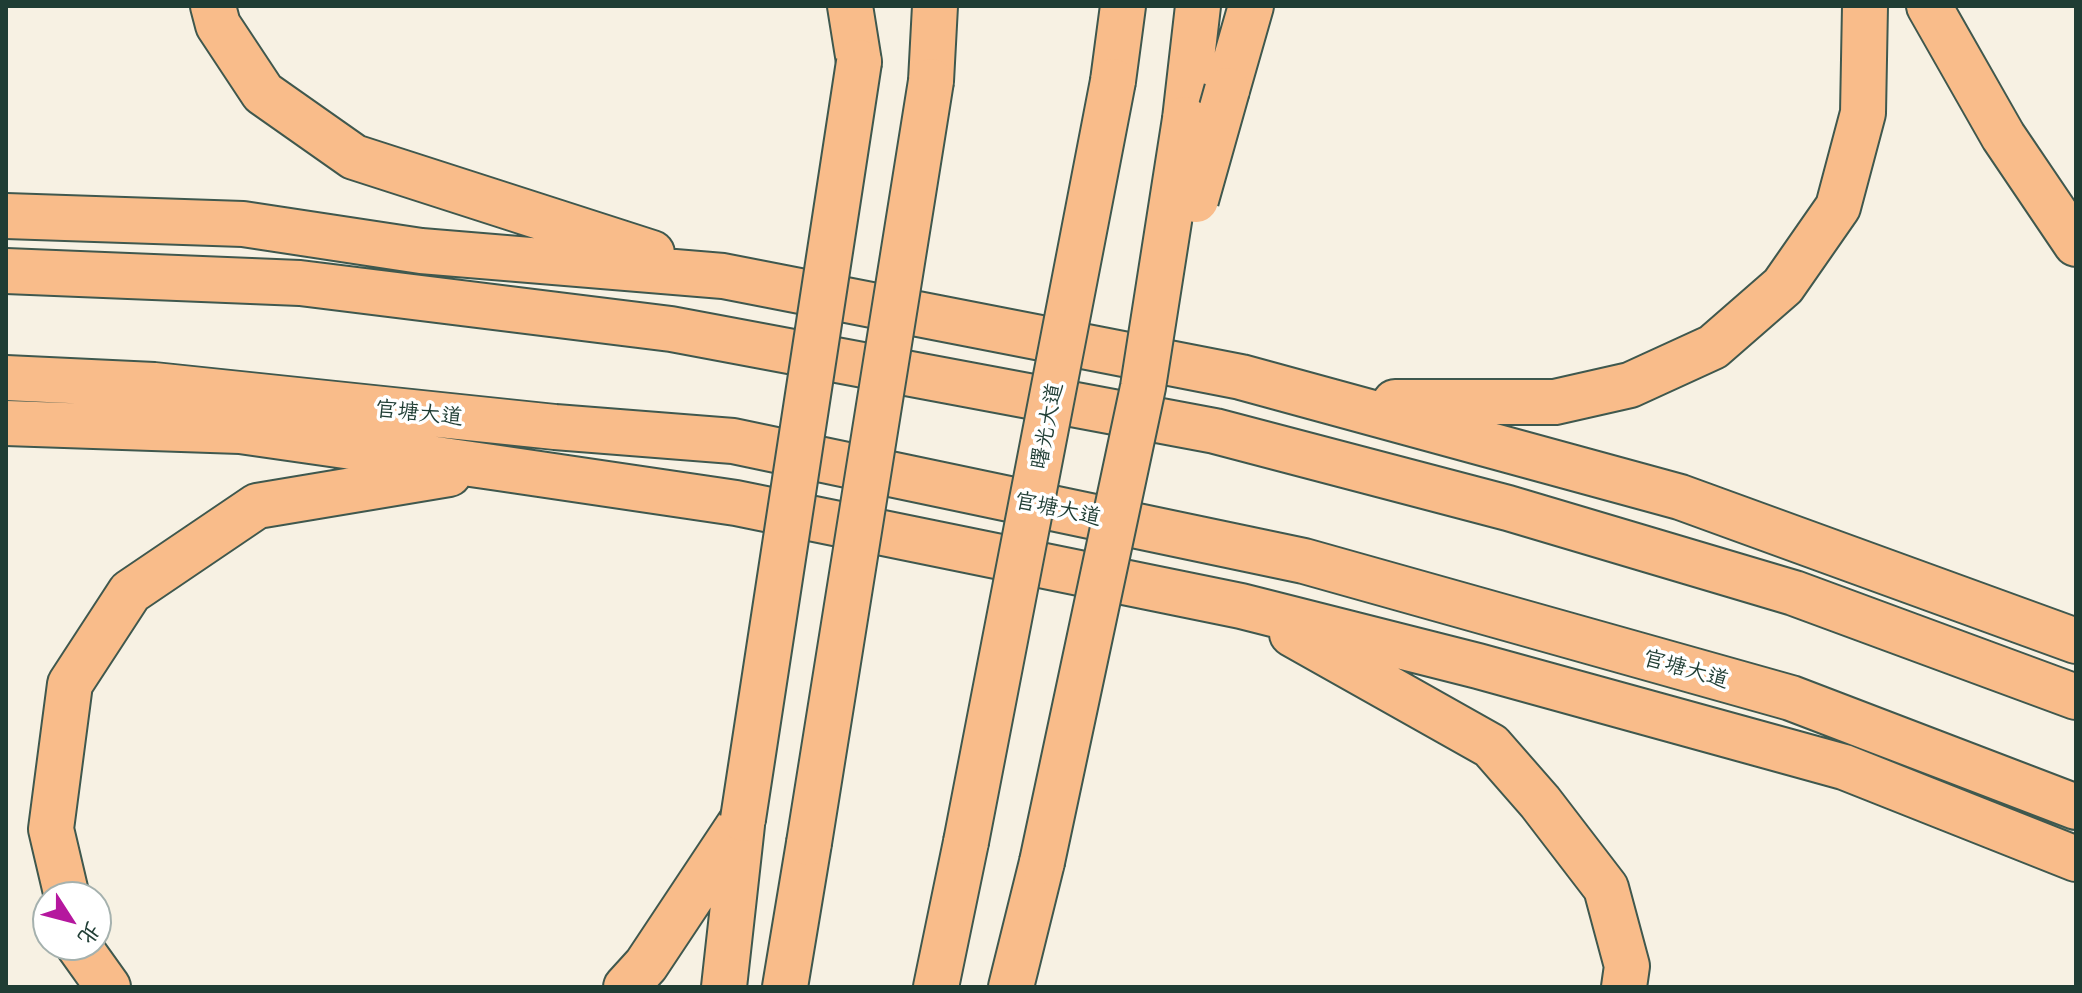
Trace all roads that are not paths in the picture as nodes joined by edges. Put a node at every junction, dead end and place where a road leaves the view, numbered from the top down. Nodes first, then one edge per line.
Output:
1 (213, 6) edge
2 (850, 6) edge
3 (867, 6) edge
4 (935, 6) edge
5 (1123, 6) edge
6 (1198, 6) edge
7 (1251, 6) edge
8 (1865, 6) edge
9 (1929, 6) edge
10 (859, 62) junction
11 (6, 216) edge
12 (2076, 244) edge
13 (6, 271) edge
14 (723, 276) junction
15 (6, 378) edge
16 (1143, 387) junction
17 (1341, 403) junction
18 (6, 423) edge
19 (492, 467) junction
20 (1241, 606) junction
21 (2076, 641) edge
22 (2076, 697) edge
23 (2076, 807) edge
24 (743, 819) junction
25 (2076, 859) edge
26 (1042, 862) junction
27 (63, 881) edge
28 (89, 961) edge
29 (108, 987) edge
30 (626, 987) edge
31 (724, 987) edge
32 (785, 987) edge
33 (936, 987) edge
34 (1011, 987) edge
35 (1022, 987) edge
36 (1624, 987) edge

1 - 14 highway
2 - 10 highway
3 - 10 highway
4 - 32 highway, bridge
5 - 33 highway, 曙光大道, bridge
6 - 16 highway, bridge
7 - 16 highway, bridge
8 - 17 highway
9 - 12 highway
10 - 24 highway, bridge
11 - 14 highway
13 - 22 highway
14 - 17 highway
15 - 23 highway, 官塘大道
16 - 26 highway, bridge
17 - 21 highway
18 - 19 highway
19 - 20 highway
19 - 27 highway
20 - 25 highway
20 - 36 highway
24 - 30 highway
24 - 31 highway
26 - 34 highway
26 - 35 highway
28 - 29 highway

